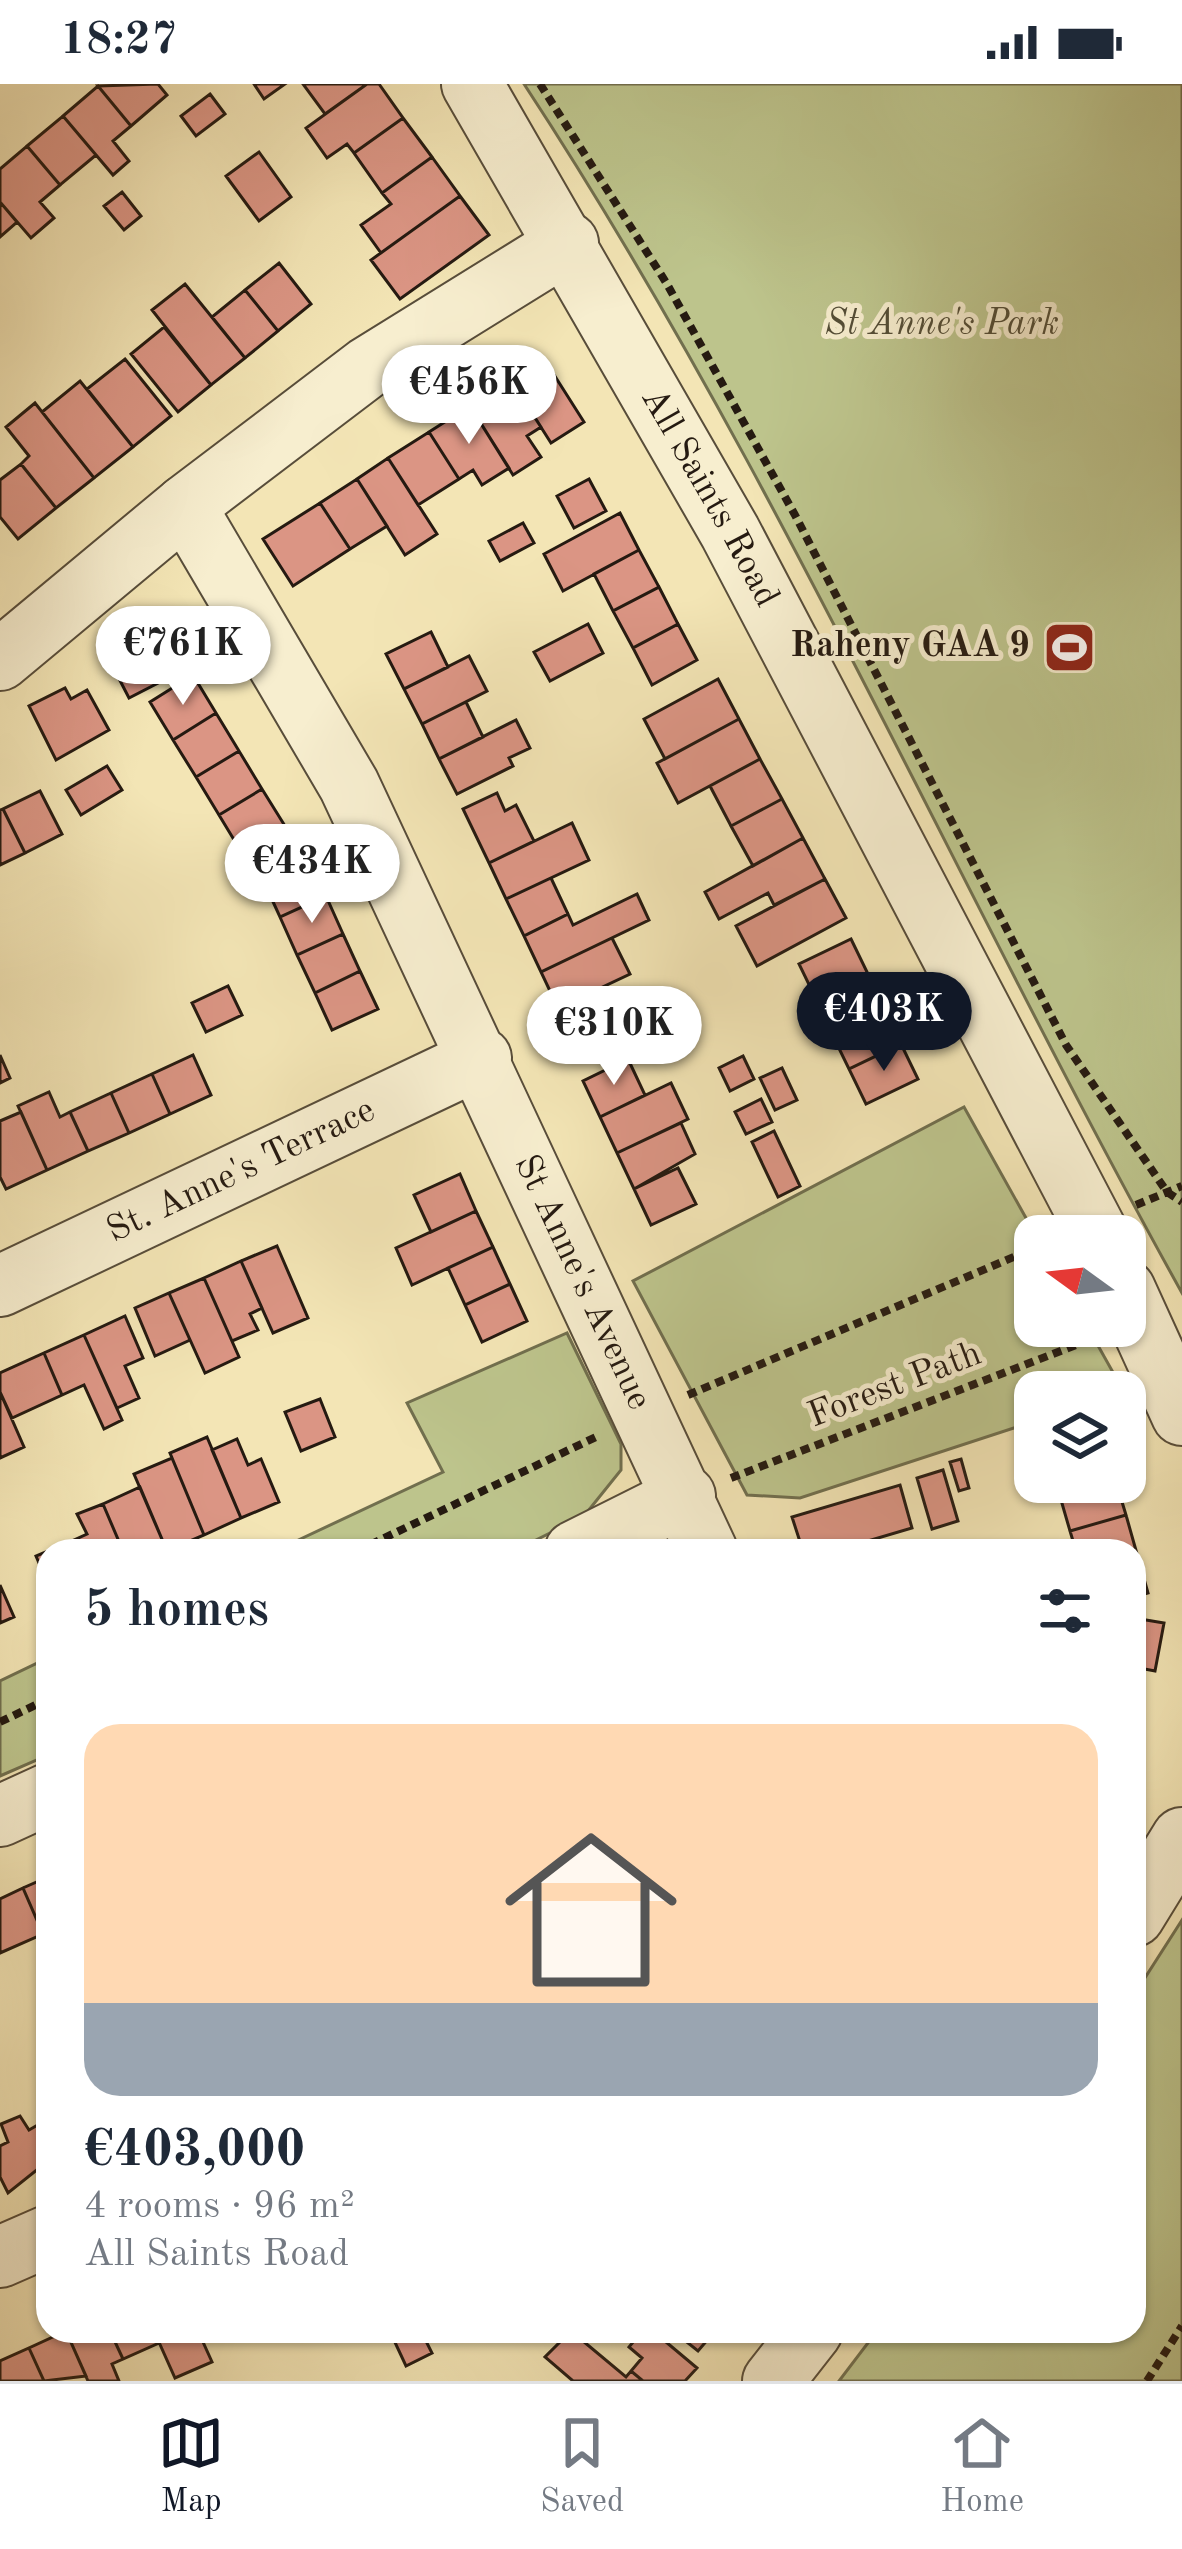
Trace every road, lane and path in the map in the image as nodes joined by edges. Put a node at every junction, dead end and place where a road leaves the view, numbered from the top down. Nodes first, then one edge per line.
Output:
1 (472, 84) edge
2 (540, 84) edge
3 (568, 243) junction
4 (185, 506) junction
5 (0, 660) edge
6 (481, 1058) junction
7 (1182, 1202) edge
8 (1088, 1215) edge
9 (1014, 1257) edge
10 (0, 1286) edge
11 (1032, 1347) edge
12 (1137, 1347) edge
13 (646, 1413) junction
14 (1182, 1415) edge
15 (685, 1496) junction
16 (382, 1539) edge
17 (599, 1539) edge
18 (702, 1539) edge
19 (36, 1705) edge
20 (0, 1722) edge
21 (36, 1800) edge
22 (0, 1816) edge
23 (1182, 1838) edge
24 (1146, 1896) edge
25 (36, 2242) edge
26 (0, 2258) edge
27 (1182, 2326) edge
28 (803, 2343) edge
29 (773, 2381) edge
30 (1147, 2381) edge

1 - 3 street, All Saints Road
2 - 7 path
3 - 4 street
3 - 8 street, All Saints Road
4 - 5 street
4 - 6 street, St Anne's Avenue
6 - 10 street, St. Anne's Terrace
6 - 13 street, St Anne's Avenue
9 - 13 path, Forest Path
11 - 15 path, Forest Path
12 - 14 street
13 - 15 street, St Anne's Avenue
13 - 16 path, Forest Path
15 - 17 street
15 - 18 street, St Anne's Avenue
19 - 20 path
21 - 22 street
23 - 24 street
25 - 26 street
27 - 30 path
28 - 29 street

